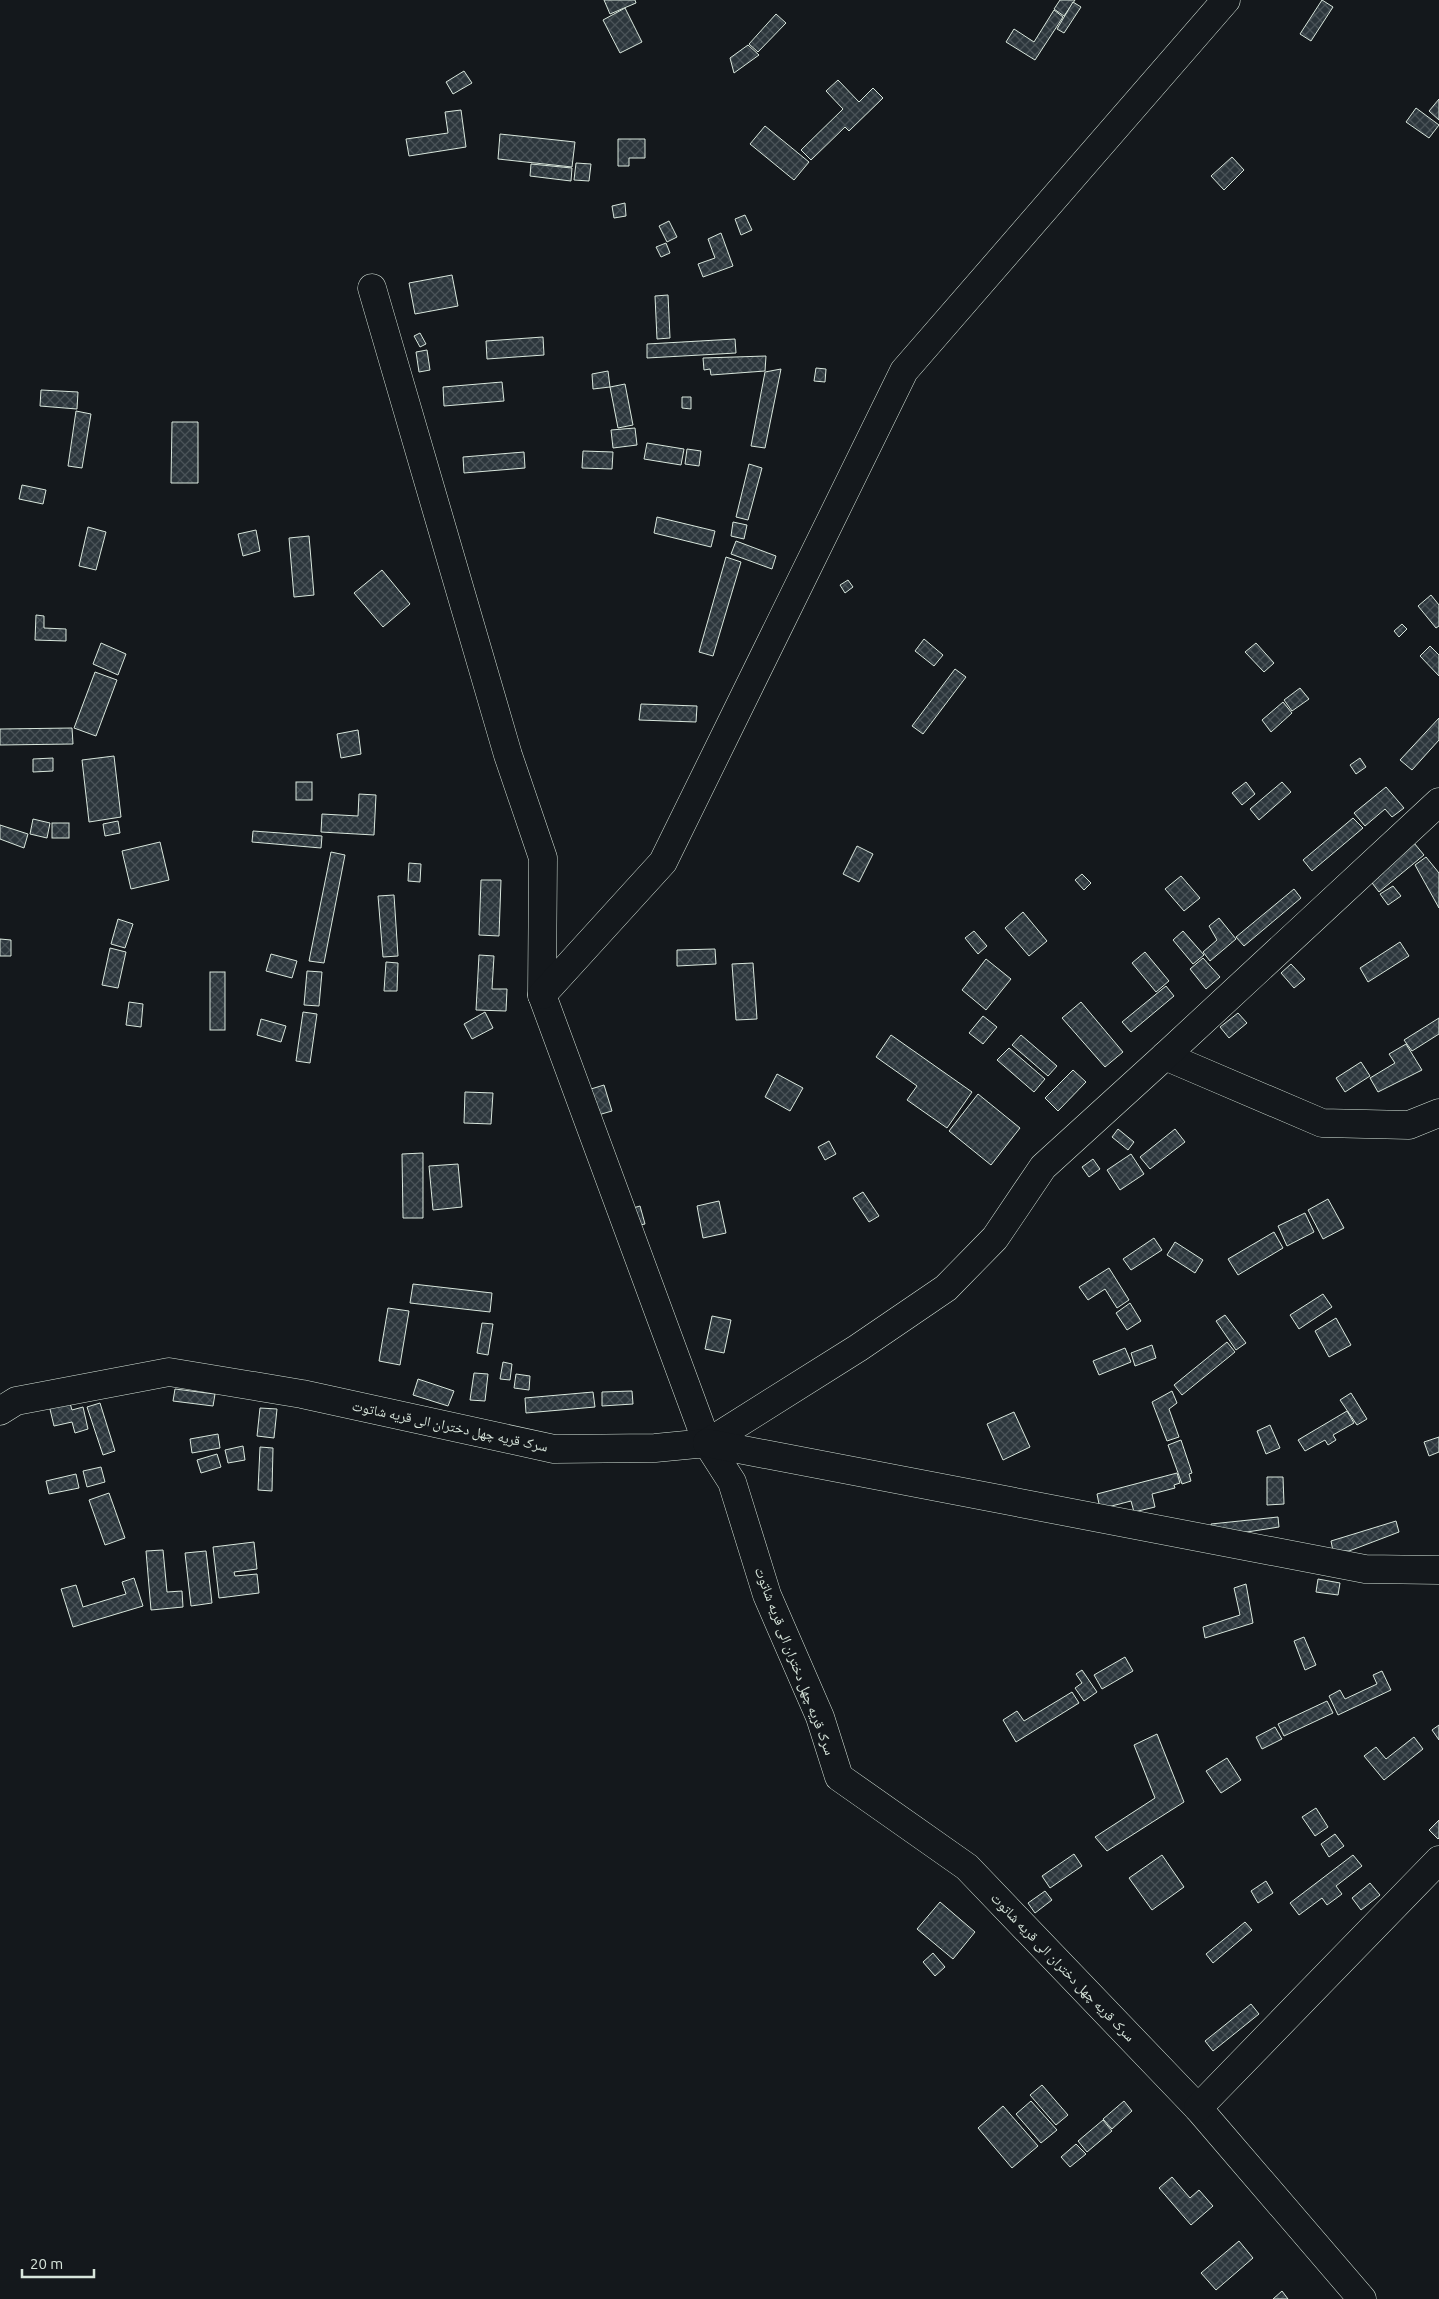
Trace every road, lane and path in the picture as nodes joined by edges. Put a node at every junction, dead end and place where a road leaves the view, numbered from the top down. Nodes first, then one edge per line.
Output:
1 (1226, 0) edge
2 (372, 288) dead end
3 (1439, 802) edge
4 (542, 995) junction
5 (1165, 1056) junction
6 (1439, 1113) edge
7 (0, 1411) edge
8 (707, 1443) junction
9 (1439, 1570) edge
10 (1439, 1860) edge
11 (1198, 2108) junction
12 (1362, 2299) edge

1 - 4 street
2 - 4 street
3 - 5 street
4 - 8 street
5 - 6 street
5 - 8 street
7 - 8 street, سرک قریه چهل دختران الی قریه شاتوت
8 - 9 street
8 - 11 street, سرک قریه چهل دختران الی قریه شاتوت
10 - 11 street
11 - 12 street, سرک قریه چهل دختران الی قریه شاتوت

